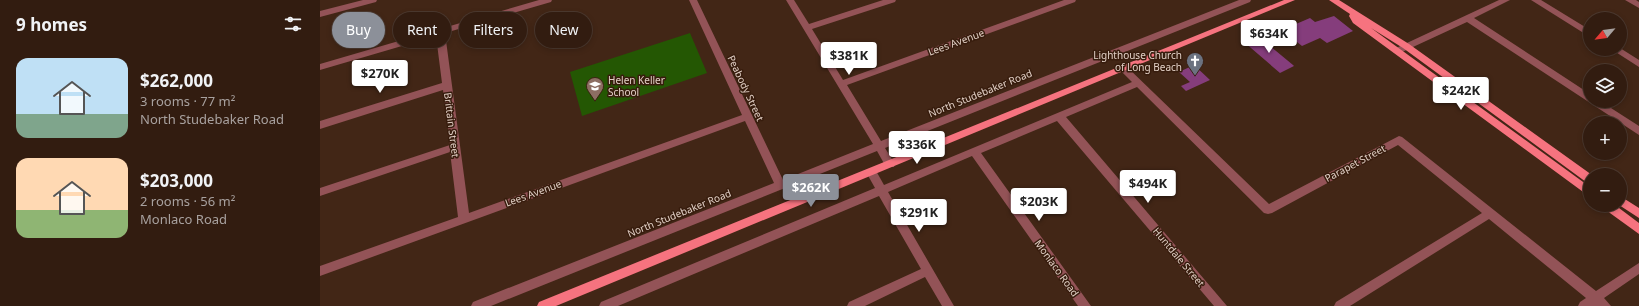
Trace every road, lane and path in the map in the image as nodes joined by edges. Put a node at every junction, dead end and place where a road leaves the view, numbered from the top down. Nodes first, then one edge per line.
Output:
1 (373, 0) edge
2 (548, 0) edge
3 (693, 0) edge
4 (790, 0) edge
5 (892, 0) edge
6 (1072, 0) edge
7 (1247, 0) edge
8 (1291, 0) edge
9 (1333, 0) edge
10 (1506, 0) edge
11 (1535, 0) edge
12 (1629, 0) edge
13 (1639, 5) edge
14 (1350, 12) junction
15 (320, 14) edge
16 (1467, 18) junction
17 (451, 28) edge
18 (807, 28) junction
19 (1583, 30) edge
20 (393, 45) edge
21 (1406, 46) junction
22 (442, 48) edge
23 (1397, 51) junction
24 (1626, 56) edge
25 (1639, 64) edge
26 (320, 67) edge
27 (1123, 68) junction
28 (1138, 83) junction
29 (447, 84) junction
30 (841, 84) junction
31 (1583, 94) edge
32 (1603, 108) edge
33 (1059, 116) junction
34 (747, 117) junction
35 (320, 125) edge
36 (1639, 132) edge
37 (879, 146) junction
38 (455, 147) junction
39 (974, 151) junction
40 (890, 164) junction
41 (871, 172) junction
42 (1583, 174) edge
43 (780, 185) junction
44 (1583, 188) edge
45 (882, 190) junction
46 (320, 192) edge
47 (1627, 205) edge
48 (1616, 212) edge
49 (1490, 213) junction
50 (1639, 214) edge
51 (464, 219) junction
52 (1639, 229) edge
53 (1639, 268) edge
54 (320, 271) edge
55 (927, 271) junction
56 (1595, 298) junction
57 (477, 306) edge
58 (543, 306) edge
59 (605, 306) edge
60 (853, 306) edge
61 (948, 306) edge
62 (1085, 306) edge
63 (1220, 306) edge
64 (1340, 306) edge
65 (1584, 306) edge
66 (1605, 306) edge

1 - 15 street
2 - 17 street
3 - 34 street, Peabody Street
4 - 18 street
5 - 18 street
6 - 30 street, Lees Avenue
7 - 37 street, North Studebaker Road
8 - 27 main road
9 - 14 main road
10 - 16 street
11 - 19 street
12 - 13 street
14 - 21 main road
14 - 23 main road
16 - 21 street
16 - 31 street
18 - 30 street
20 - 26 street
21 - 23 street
21 - 42 main road
22 - 29 street, Brittain Street
23 - 44 main road
24 - 25 street
27 - 28 street, Parapet Street
27 - 40 main road
28 - 33 street
28 - 49 street, Parapet Street
29 - 35 street
29 - 38 street, Brittain Street
30 - 37 street
32 - 36 street
33 - 39 street
33 - 63 street, Huntdale Street
34 - 43 street, Peabody Street
34 - 51 street, Lees Avenue
37 - 40 street
37 - 43 street, North Studebaker Road
38 - 46 street
38 - 51 street, Brittain Street
39 - 45 street
39 - 62 street, Monlaco Road
40 - 41 main road
41 - 45 street
41 - 58 main road
43 - 57 street, North Studebaker Road
45 - 55 street
45 - 59 street
47 - 50 main road
48 - 52 main road
49 - 56 street, Parapet Street
49 - 64 street
51 - 54 street, Lees Avenue
53 - 56 street
55 - 60 street
55 - 61 street
56 - 65 street
56 - 66 street, Parapet Street

